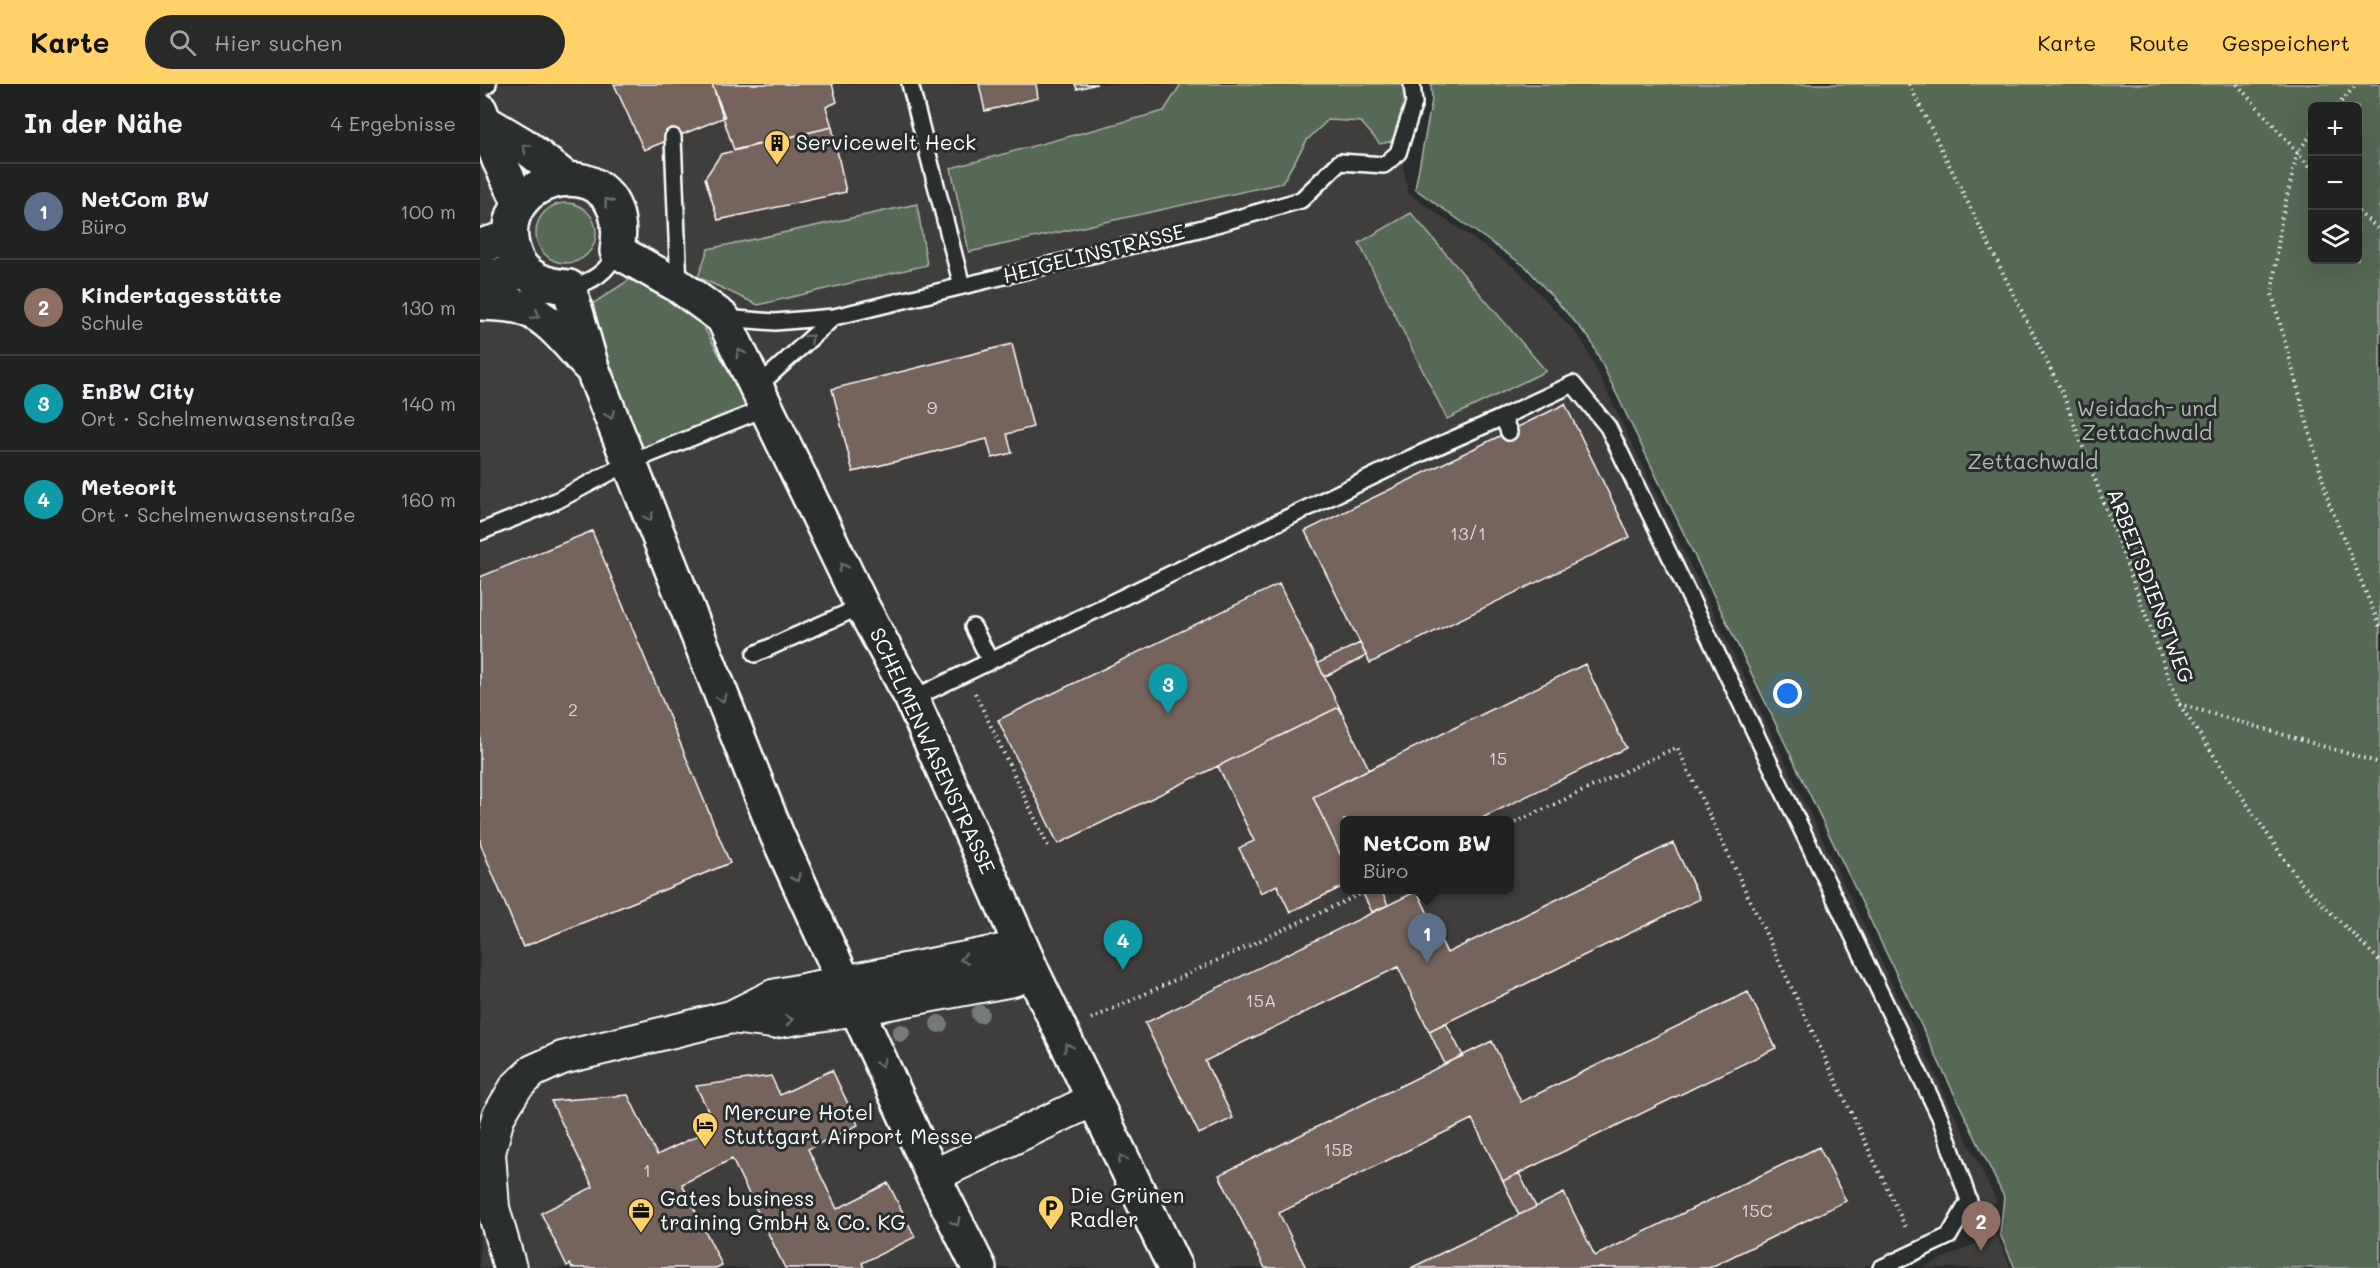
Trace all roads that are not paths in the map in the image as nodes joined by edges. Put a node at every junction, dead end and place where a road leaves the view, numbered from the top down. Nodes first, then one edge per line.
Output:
1 (488, 84) edge
2 (910, 84) edge
3 (1412, 84) edge
4 (482, 108) edge
5 (673, 137) dead end
6 (565, 178) junction
7 (519, 201) junction
8 (495, 242) edge
9 (617, 251) junction
10 (526, 272) junction
11 (480, 278) edge
12 (679, 286) junction
13 (962, 286) junction
14 (569, 287) junction
15 (480, 303) edge
16 (834, 317) junction
17 (723, 318) junction
18 (592, 368) junction
19 (761, 398) junction
20 (1503, 417) junction
21 (1509, 432) dead end
22 (628, 463) junction
23 (480, 532) edge
24 (862, 606) junction
25 (973, 627) dead end
26 (754, 654) dead end
27 (990, 661) junction
28 (912, 699) junction
29 (1028, 960) junction
30 (850, 996) junction
31 (1093, 1100) junction
32 (933, 1176) junction
33 (510, 1268) edge
34 (979, 1268) edge
35 (1175, 1268) edge
36 (1881, 1268) edge

1 - 4 lane
2 - 13 lane
3 - 13 lane, HEIGELINSTRASSE
6 -> 4 street
4 - 7 street
5 - 12 lane
6 - 7 street
9 -> 6 street
7 - 8 street
8 - 10 street
9 - 12 street, SCHELMENWASENSTRASSE
9 - 14 lane
10 - 11 street
10 - 14 street
12 - 17 street, SCHELMENWASENSTRASSE
13 - 16 lane, HEIGELINSTRASSE
14 - 18 street
15 -> 18 street
16 - 17 lane, HEIGELINSTRASSE
19 -> 16 lane, HEIGELINSTRASSE
19 -> 17 street, SCHELMENWASENSTRASSE
18 -> 22 street
19 - 22 lane
24 -> 19 street, SCHELMENWASENSTRASSE
20 - 21 lane
20 - 27 lane
20 - 36 lane
22 - 23 lane
22 -> 30 street
24 - 26 lane
24 - 28 street, SCHELMENWASENSTRASSE
25 - 27 lane
27 - 28 lane
28 - 29 street, SCHELMENWASENSTRASSE
29 - 30 street
31 -> 29 street, SCHELMENWASENSTRASSE
30 -> 32 street
30 - 33 street
31 - 32 street
35 -> 31 street, SCHELMENWASENSTRASSE
32 -> 34 street

